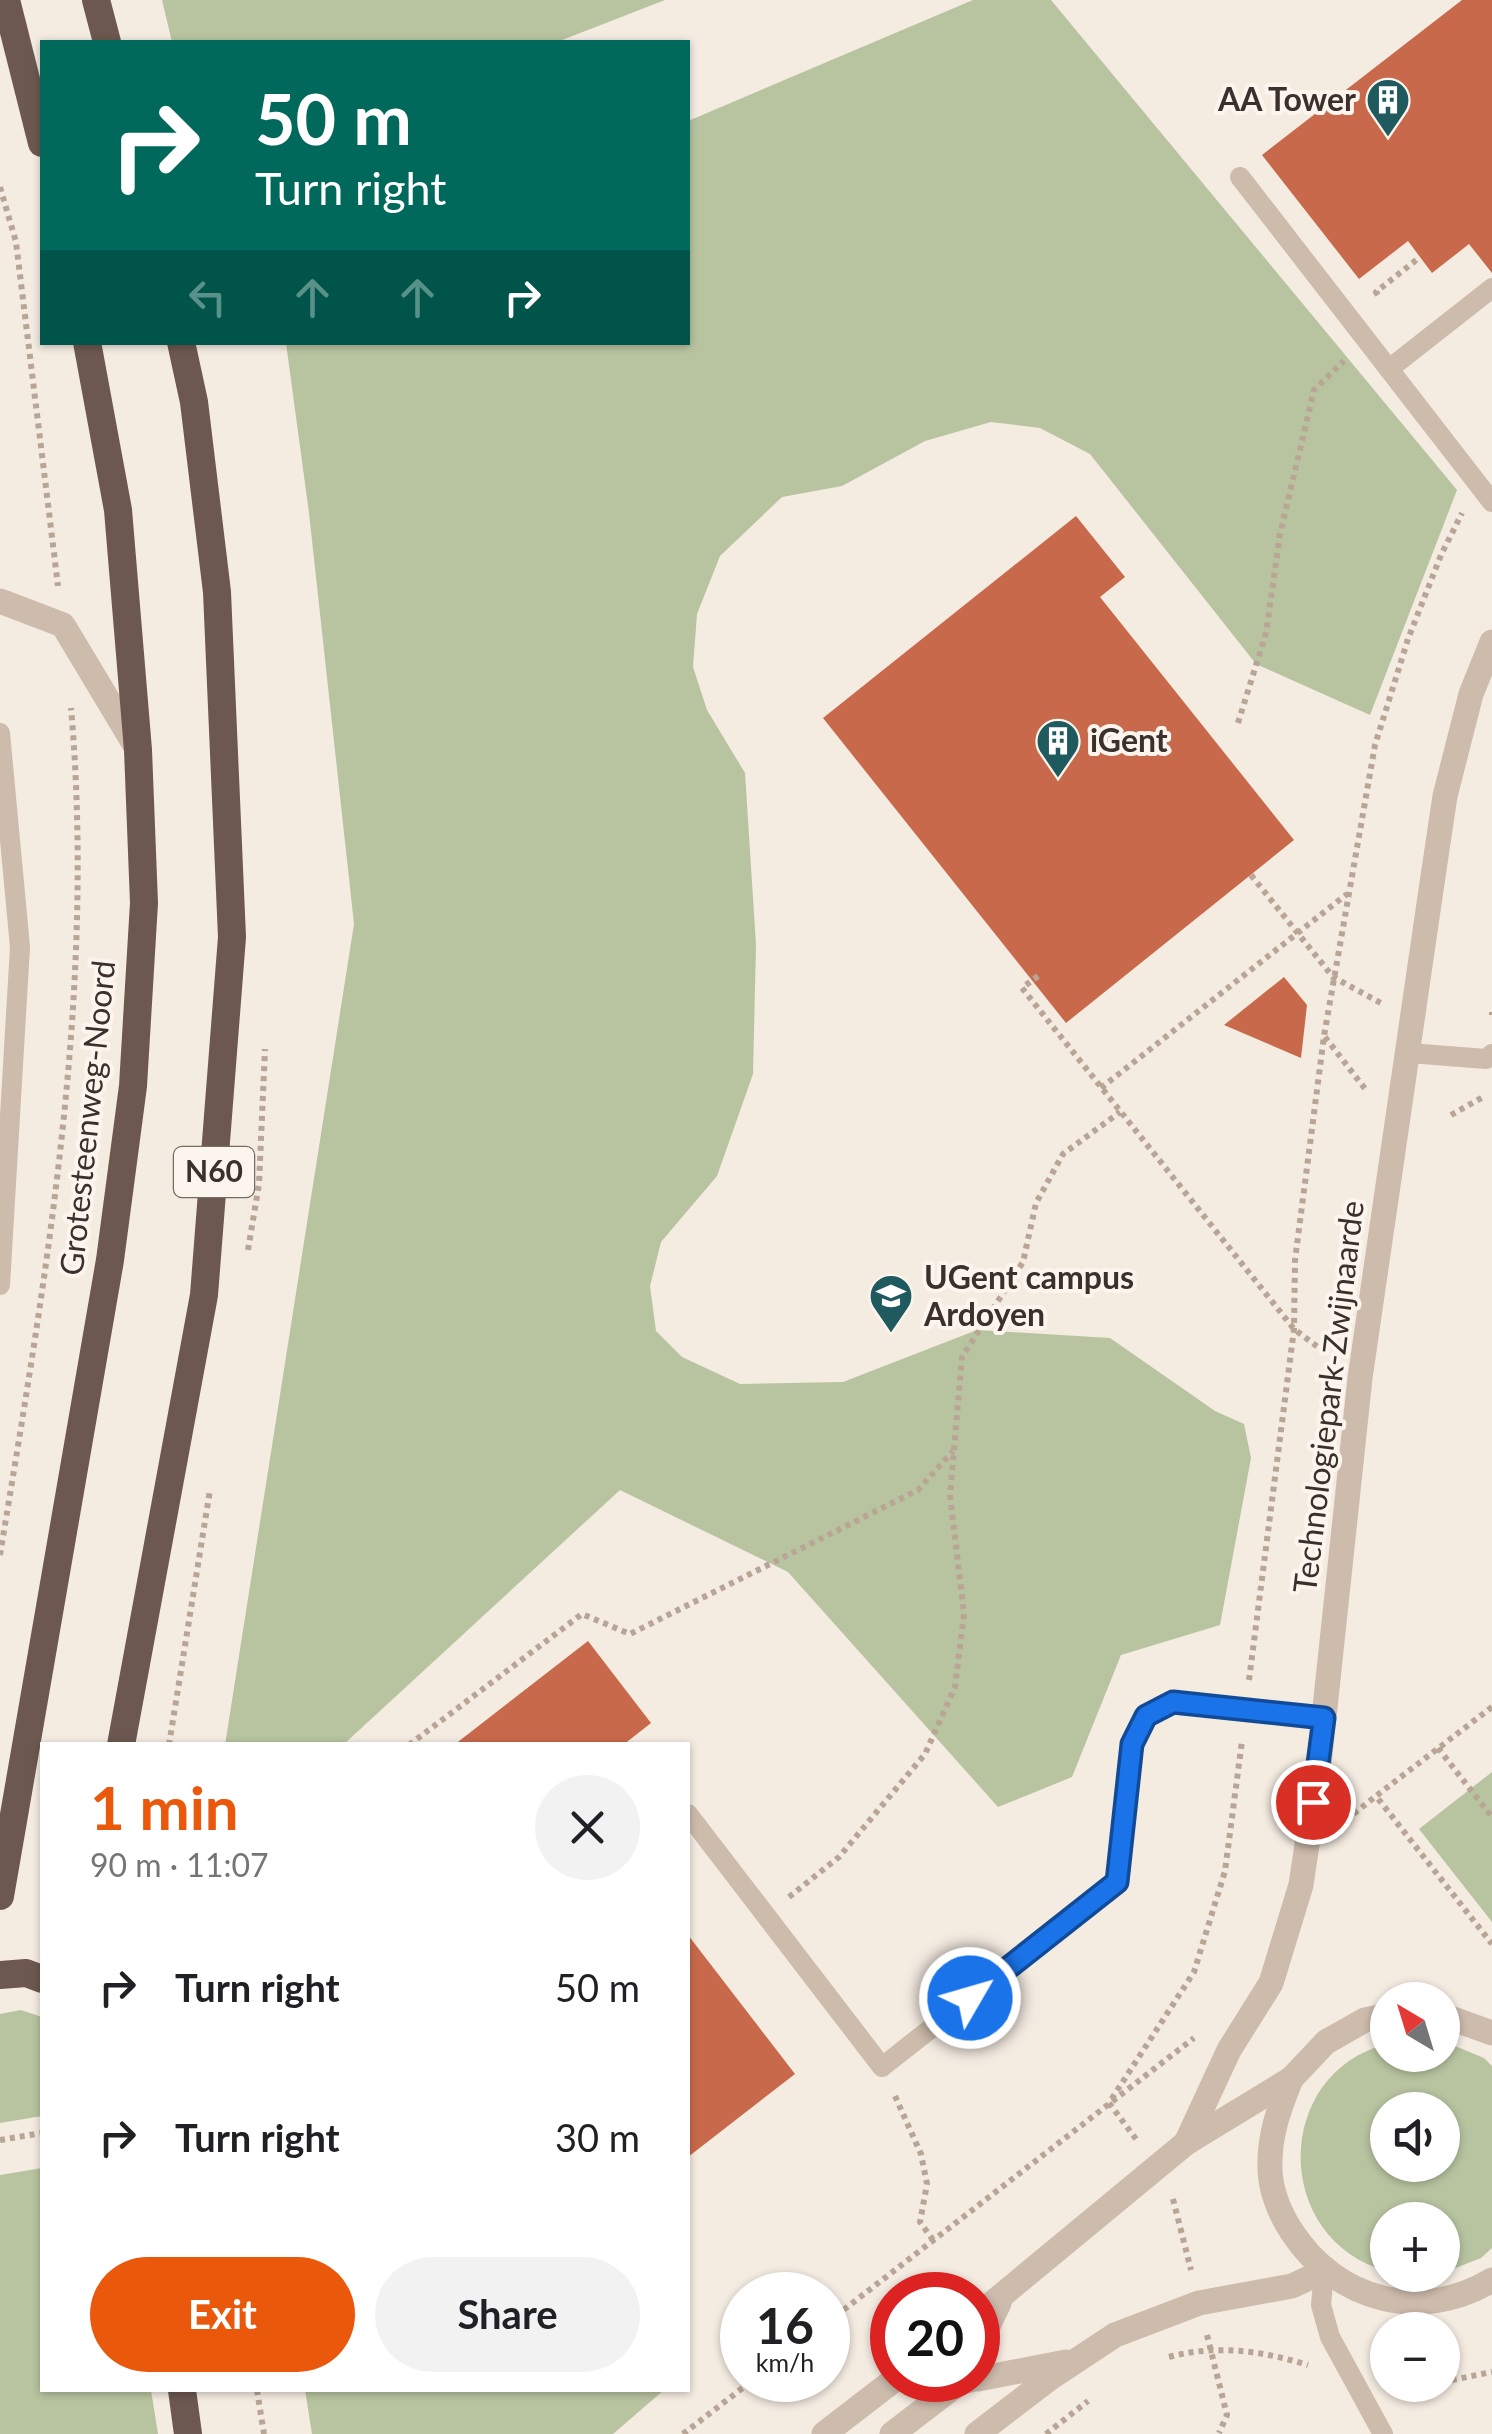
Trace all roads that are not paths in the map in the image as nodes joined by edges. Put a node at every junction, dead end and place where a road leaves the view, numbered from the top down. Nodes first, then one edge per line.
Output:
1 (6, 0) edge
2 (96, 0) edge
3 (106, 40) edge
4 (40, 135) edge
5 (1240, 176) dead end
6 (1492, 288) edge
7 (88, 345) edge
8 (182, 345) edge
9 (1389, 369) junction
10 (1492, 502) edge
11 (0, 601) edge
12 (1492, 642) edge
13 (0, 733) edge
14 (138, 750) junction
15 (1409, 1053) junction
16 (1492, 1054) edge
17 (0, 1285) edge
18 (1324, 1718) junction
19 (122, 1742) edge
20 (690, 1817) edge
21 (0, 1896) edge
22 (0, 1975) edge
23 (40, 1978) edge
24 (1370, 2019) edge
25 (1460, 2021) edge
26 (1492, 2033) edge
27 (1291, 2080) junction
28 (1186, 2143) junction
29 (1324, 2272) junction
30 (1492, 2280) edge
31 (1292, 2286) junction
32 (1004, 2294) junction
33 (1000, 2297) edge
34 (1000, 2302) edge
35 (1326, 2324) junction
36 (1077, 2360) junction
37 (1000, 2374) edge
38 (182, 2392) edge
39 (870, 2399) edge
40 (936, 2402) edge
41 (188, 2434) edge
42 (824, 2434) edge
43 (892, 2434) edge
44 (977, 2434) edge
45 (1383, 2434) edge

1 - 4 highway
2 - 3 highway
5 - 9 lane
6 - 9 lane
7 - 14 highway, Grotesteenweg-Noord / N60
8 - 19 highway, N60
9 - 10 lane
11 - 14 street
12 - 15 street, Technologiepark-Zwijnaarde
13 - 17 lane
14 - 21 highway, Grotesteenweg-Noord / N60
15 - 16 lane
15 - 18 street, Technologiepark-Zwijnaarde
18 - 20 lane
18 - 28 street, Technologiepark-Zwijnaarde
22 - 23 highway
24 - 27 street, Technologiepark-Zwijnaarde
25 - 26 street
27 - 28 street, Technologiepark-Zwijnaarde
27 - 29 street, Technologiepark-Zwijnaarde
28 - 32 street, Technologiepark-Zwijnaarde
29 - 30 street, Technologiepark-Zwijnaarde
29 - 31 street
29 - 35 lane
31 - 35 lane
31 - 36 street
32 - 33 street, Technologiepark-Zwijnaarde
32 - 34 street, Technologiepark-Zwijnaarde
35 - 45 lane
36 - 37 street
36 - 44 street
38 - 41 highway
39 - 42 street
40 - 43 street

